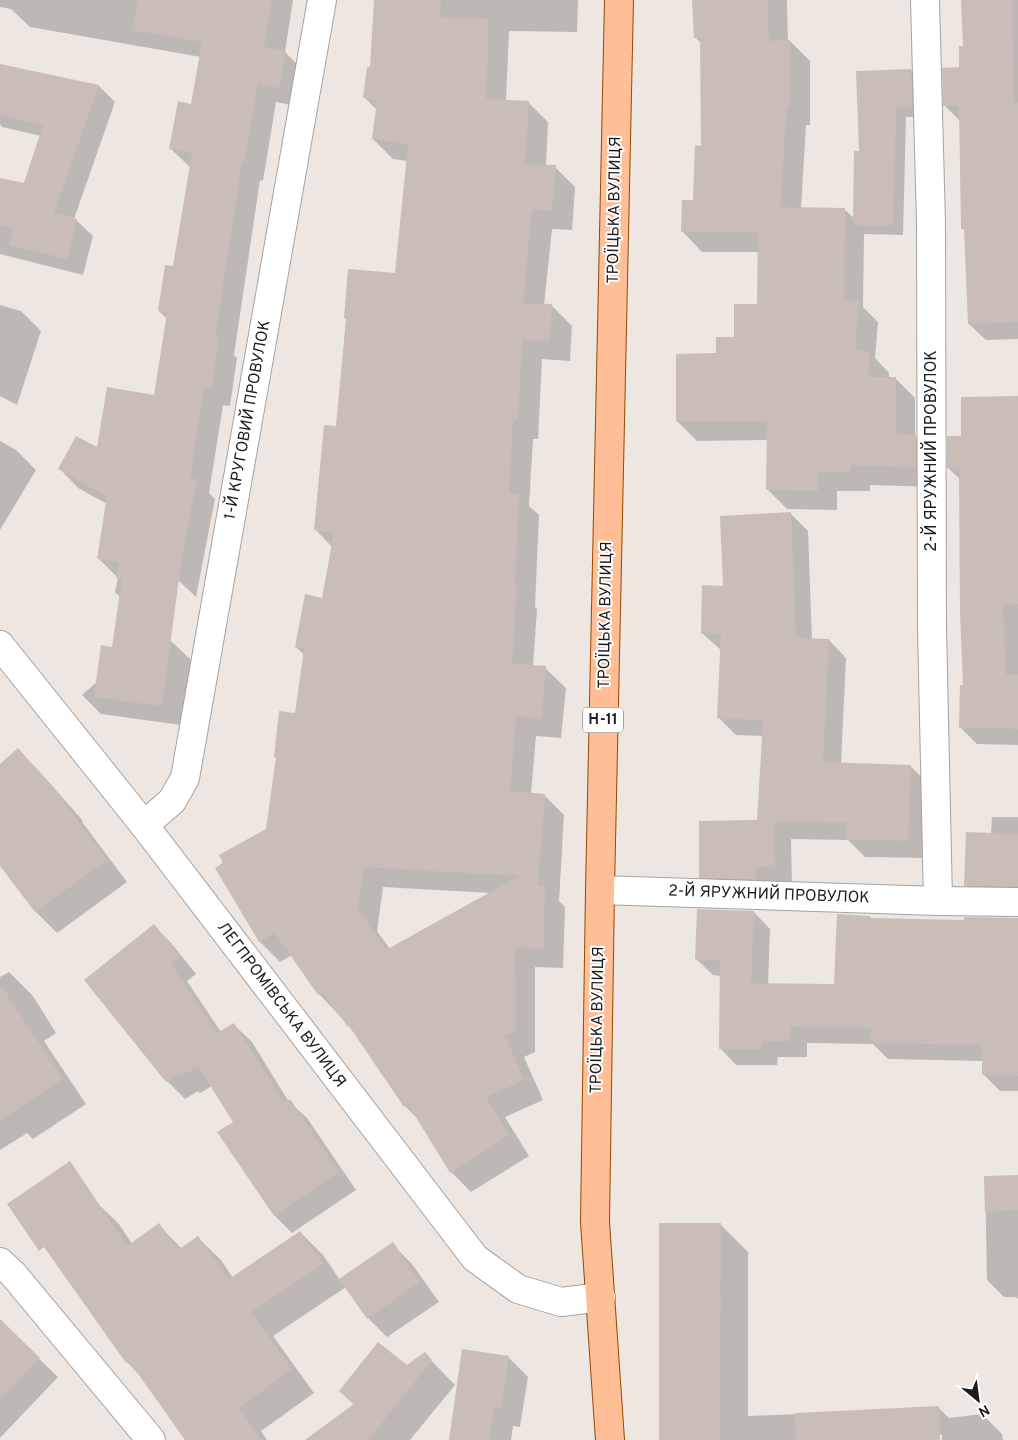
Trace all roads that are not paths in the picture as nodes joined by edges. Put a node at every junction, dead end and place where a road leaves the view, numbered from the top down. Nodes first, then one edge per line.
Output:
1 (322, 0) edge
2 (619, 0) edge
3 (925, 0) edge
4 (0, 645) edge
5 (144, 825) junction
6 (600, 890) junction
7 (938, 901) junction
8 (1018, 902) edge
9 (0, 1262) edge
10 (601, 1297) junction
11 (151, 1440) edge
12 (610, 1440) edge

1 - 5 street, 1-Й КРУГОВИЙ ПРОВУЛОК
2 - 6 main road, ТРОЇЦЬКА ВУЛИЦЯ / Н-11
3 - 7 street, 2-Й ЯРУЖНИЙ ПРОВУЛОК
4 - 5 street, ЛЕГПРОМІВСЬКА ВУЛИЦЯ
5 - 10 street, ЛЕГПРОМІВСЬКА ВУЛИЦЯ
6 - 7 street, 2-Й ЯРУЖНИЙ ПРОВУЛОК
6 - 10 main road, ТРОЇЦЬКА ВУЛИЦЯ / Н-11
7 - 8 street, 2-Й ЯРУЖНИЙ ПРОВУЛОК
9 - 11 street
10 - 12 main road, ТРОЇЦЬКА ВУЛИЦЯ / Н-11

